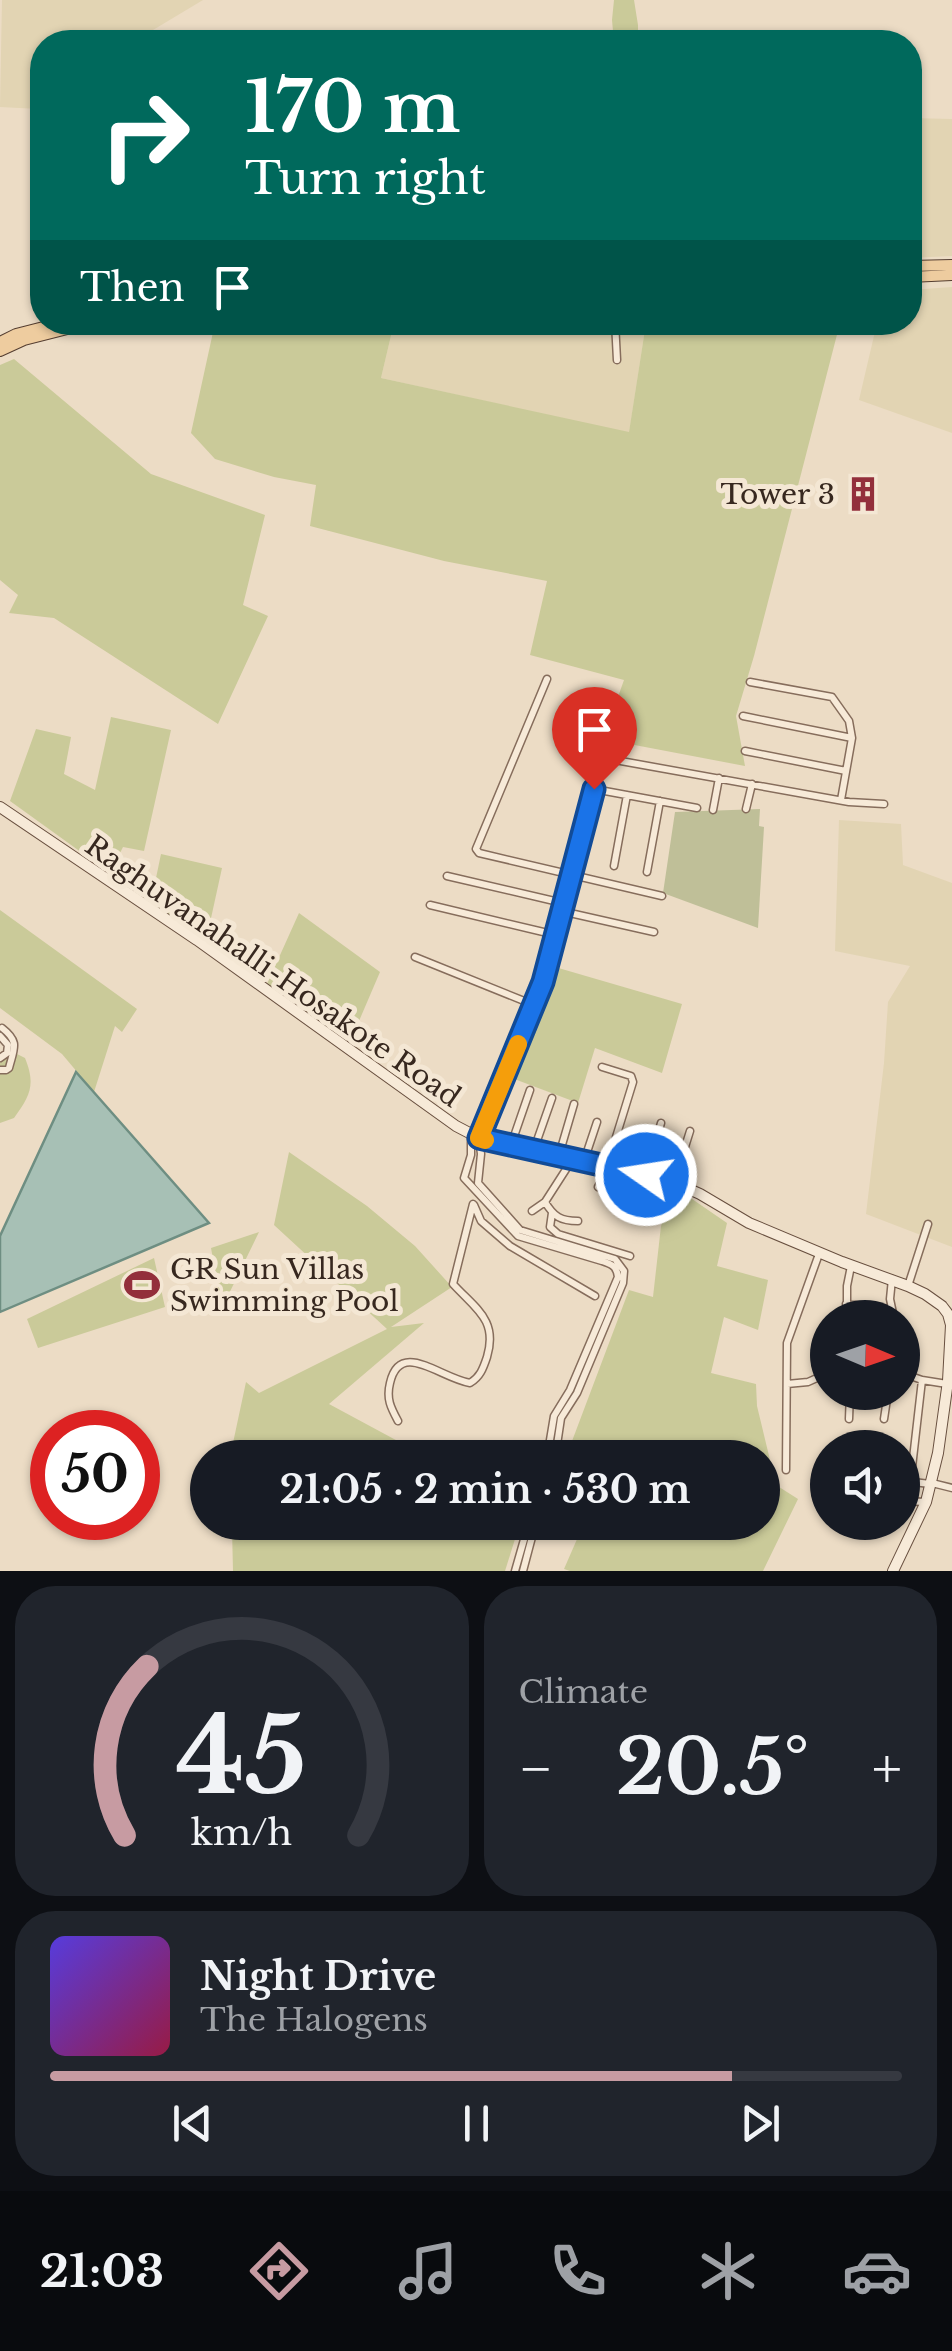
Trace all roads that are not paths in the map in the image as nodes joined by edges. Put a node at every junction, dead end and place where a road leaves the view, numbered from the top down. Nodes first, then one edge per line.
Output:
1 (952, 264) edge
2 (922, 265) edge
3 (952, 275) edge
4 (922, 276) edge
5 (30, 330) edge
6 (44, 335) edge
7 (616, 335) edge
8 (0, 342) edge
9 (0, 351) edge
10 (617, 360) dead end
11 (548, 680) dead end
12 (750, 682) dead end
13 (742, 716) dead end
14 (852, 738) junction
15 (610, 741) dead end
16 (745, 752) dead end
17 (604, 758) junction
18 (846, 771) junction
19 (718, 778) junction
20 (752, 784) junction
21 (594, 789) junction
22 (626, 795) junction
23 (841, 800) junction
24 (660, 801) junction
25 (884, 804) dead end
26 (0, 807) edge
27 (697, 808) dead end
28 (746, 809) dead end
29 (713, 810) dead end
30 (614, 866) dead end
31 (647, 872) dead end
32 (570, 874) junction
33 (447, 876) dead end
34 (662, 896) dead end
35 (430, 905) dead end
36 (562, 907) junction
37 (654, 932) dead end
38 (556, 936) junction
39 (415, 957) dead end
40 (534, 1005) junction
41 (1, 1032) edge
42 (0, 1058) edge
43 (602, 1067) dead end
44 (0, 1070) edge
45 (530, 1090) dead end
46 (552, 1098) dead end
47 (574, 1104) dead end
48 (597, 1122) dead end
49 (662, 1123) dead end
50 (690, 1131) dead end
51 (475, 1136) junction
52 (510, 1146) junction
53 (533, 1152) junction
54 (559, 1156) junction
55 (578, 1160) junction
56 (607, 1166) junction
57 (646, 1175) junction
58 (674, 1182) junction
59 (598, 1187) dead end
60 (478, 1188) junction
61 (546, 1202) junction
62 (474, 1204) junction
63 (532, 1211) dead end
64 (552, 1213) junction
65 (578, 1222) dead end
66 (928, 1224) dead end
67 (820, 1252) junction
68 (630, 1256) dead end
69 (851, 1265) junction
70 (892, 1280) junction
71 (908, 1286) junction
72 (595, 1296) dead end
73 (847, 1300) edge
74 (891, 1300) edge
75 (922, 1380) joint
76 (810, 1381) edge
77 (787, 1384) junction
78 (950, 1385) edge
79 (574, 1392) junction
80 (849, 1410) edge
81 (885, 1410) edge
82 (849, 1419) dead end
83 (884, 1420) dead end
84 (398, 1422) dead end
85 (914, 1430) edge
86 (550, 1440) edge
87 (558, 1440) edge
88 (938, 1453) junction
89 (952, 1455) edge
90 (786, 1470) dead end
91 (920, 1483) edge
92 (930, 1484) junction
93 (952, 1488) edge
94 (920, 1502) edge
95 (926, 1502) junction
96 (528, 1540) edge
97 (519, 1571) edge
98 (894, 1571) edge

1 - 2 main road
3 - 4 main road
5 - 8 main road
6 - 9 main road
7 - 10 street
11 - 32 street
12 - 14 street
13 - 14 street
14 - 18 street
15 - 17 street
16 - 18 street
17 - 19 street
17 - 21 street
18 - 23 street
19 - 20 street
19 - 29 street
20 - 23 street
20 - 28 street
21 - 22 street
21 - 32 street
22 - 24 street
22 - 30 street
23 - 25 street
24 - 27 street
24 - 31 street
26 - 51 main road, Raghuvanahalli-Hosakote Road
32 - 34 street
32 - 36 street
33 - 36 street
35 - 38 street
36 - 37 street
36 - 38 street
38 - 40 street
39 - 40 street
40 - 51 street
41 - 42 street
41 - 44 street
43 - 56 street
45 - 52 street
46 - 53 street
47 - 54 street
48 - 55 street
49 - 57 street
50 - 58 street
51 - 52 main road, Raghuvanahalli-Hosakote Road
51 - 60 street
51 - 60 street
52 - 53 main road, Raghuvanahalli-Hosakote Road
53 - 54 main road, Raghuvanahalli-Hosakote Road
54 - 55 main road, Raghuvanahalli-Hosakote Road
55 - 56 main road, Raghuvanahalli-Hosakote Road
55 - 61 street
56 - 57 main road, Raghuvanahalli-Hosakote Road
56 - 59 street
57 - 58 main road, Raghuvanahalli-Hosakote Road
58 - 67 main road, Raghuvanahalli-Hosakote Road
60 - 62 street
60 - 79 street
61 - 63 street
61 - 64 street
62 - 72 street
62 - 84 street
64 - 65 street
64 - 68 street
66 - 71 street
67 - 69 main road, Raghuvanahalli-Hosakote Road
67 - 77 street
69 - 70 main road, Raghuvanahalli-Hosakote Road
69 - 73 street
70 - 71 main road, Raghuvanahalli-Hosakote Road
70 - 74 street
71 - 78 main road, Raghuvanahalli-Hosakote Road
75 - 78 street
75 - 85 street
76 - 77 street
77 - 90 street
78 - 88 main road, Raghuvanahalli-Hosakote Road
79 - 86 street
79 - 87 street
80 - 82 street
81 - 83 street
88 - 89 street
88 - 92 main road, Raghuvanahalli-Hosakote Road
91 - 92 street
92 - 93 street
92 - 95 main road, Raghuvanahalli-Hosakote Road
94 - 95 street
95 - 98 main road, Raghuvanahalli-Hosakote Road
96 - 97 street

